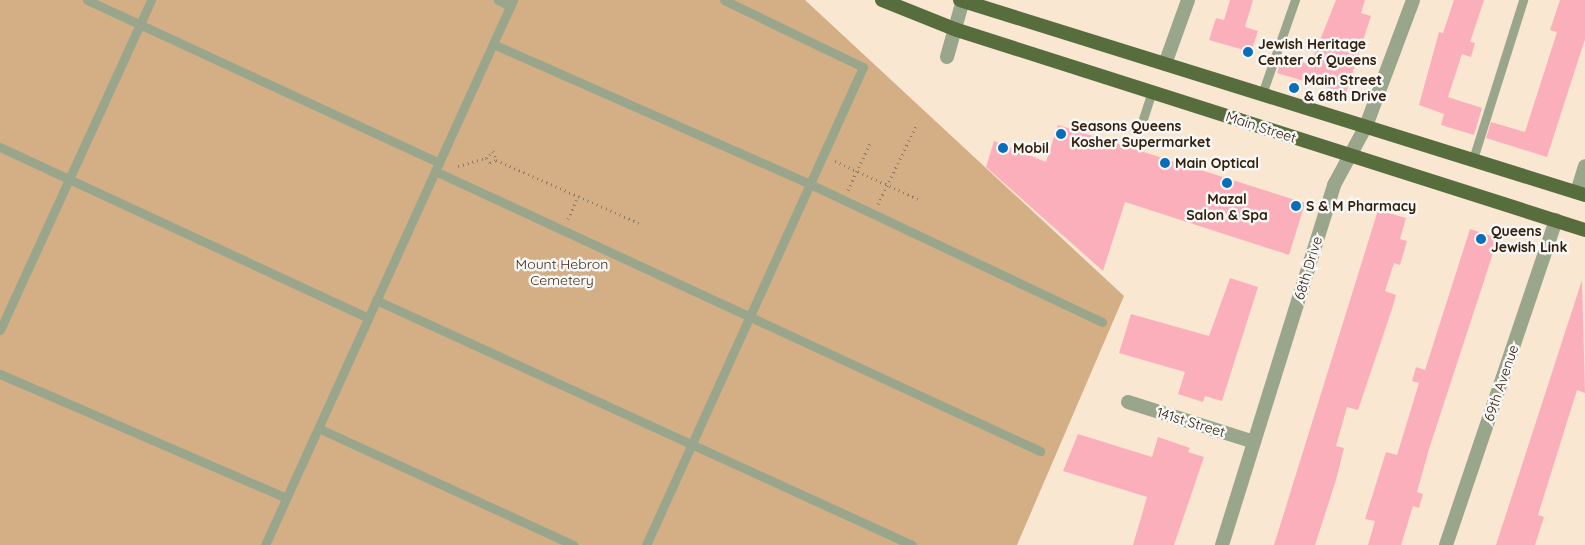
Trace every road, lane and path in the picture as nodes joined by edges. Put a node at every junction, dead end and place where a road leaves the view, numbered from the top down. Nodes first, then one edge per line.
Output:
1 (87, 0) edge
2 (151, 0) edge
3 (498, 0) edge
4 (724, 0) edge
5 (882, 0) edge
6 (962, 0) edge
7 (1188, 0) edge
8 (1295, 0) edge
9 (1413, 0) edge
10 (1523, 0) edge
11 (512, 3) edge
12 (140, 24) junction
13 (954, 30) junction
14 (493, 44) junction
15 (947, 58) dead end
16 (1165, 64) junction
17 (1152, 92) junction
18 (1262, 94) junction
19 (1142, 122) dead end
20 (917, 124) dead end
21 (1366, 126) junction
22 (871, 141) dead end
23 (0, 147) edge
24 (1350, 155) junction
25 (823, 156) junction
26 (486, 158) junction
27 (1473, 159) junction
28 (496, 160) junction
29 (1585, 166) edge
30 (437, 167) junction
31 (857, 171) junction
32 (69, 179) junction
33 (810, 184) junction
34 (888, 185) junction
35 (1581, 193) edge
36 (578, 197) junction
37 (844, 199) junction
38 (918, 199) dead end
39 (874, 214) junction
40 (1556, 220) junction
41 (639, 223) dead end
42 (563, 230) junction
43 (1585, 230) edge
44 (1527, 231) dead end
45 (1533, 234) dead end
46 (376, 300) junction
47 (750, 316) junction
48 (368, 318) junction
49 (1102, 322) dead end
50 (0, 330) edge
51 (0, 374) edge
52 (1128, 402) dead end
53 (318, 428) junction
54 (1254, 442) junction
55 (692, 443) junction
56 (1040, 451) dead end
57 (286, 498) junction
58 (264, 545) edge
59 (574, 545) edge
60 (646, 545) edge
61 (912, 545) edge
62 (1222, 545) edge
63 (1446, 545) edge

1 - 12 lane
2 - 12 lane
3 - 11 lane
4 - 25 lane
5 - 13 main road, Main Street
6 - 13 street
6 - 16 main road
7 - 16 street
8 - 18 lane
9 - 21 street, 68th Drive
10 - 27 lane
11 - 14 lane
12 - 30 lane
12 - 32 lane
13 - 15 street
13 - 17 main road, Main Street
14 - 30 lane
14 - 33 lane
16 - 18 main road
17 - 19 lane
17 - 24 main road, Main Street
18 - 21 main road
20 - 34 path
21 - 24 street, 68th Drive
21 - 27 main road
22 - 31 path
23 - 32 lane
24 - 40 main road, Main Street
24 - 54 street, 68th Drive
25 - 31 path
25 - 33 lane
26 - 28 path
26 - 28 path
26 - 30 path
27 - 35 main road
28 - 36 path
29 - 35 street
30 - 42 lane
30 - 46 lane
31 - 34 path
31 - 37 path
32 - 48 lane
32 - 50 lane
33 - 37 lane
33 - 47 lane
34 - 38 path
34 - 39 path
36 - 41 path
36 - 42 path
37 - 39 lane
39 - 49 lane
40 - 43 main road, Main Street
40 - 63 street, 69th Avenue
42 - 47 lane
44 - 45 path
46 - 48 lane
46 - 55 lane
47 - 55 lane
47 - 56 lane
48 - 53 lane
51 - 57 lane
52 - 54 street, 141st Street
53 - 57 lane
53 - 59 lane
54 - 62 street, 68th Drive
55 - 60 lane
55 - 61 lane
57 - 58 lane

